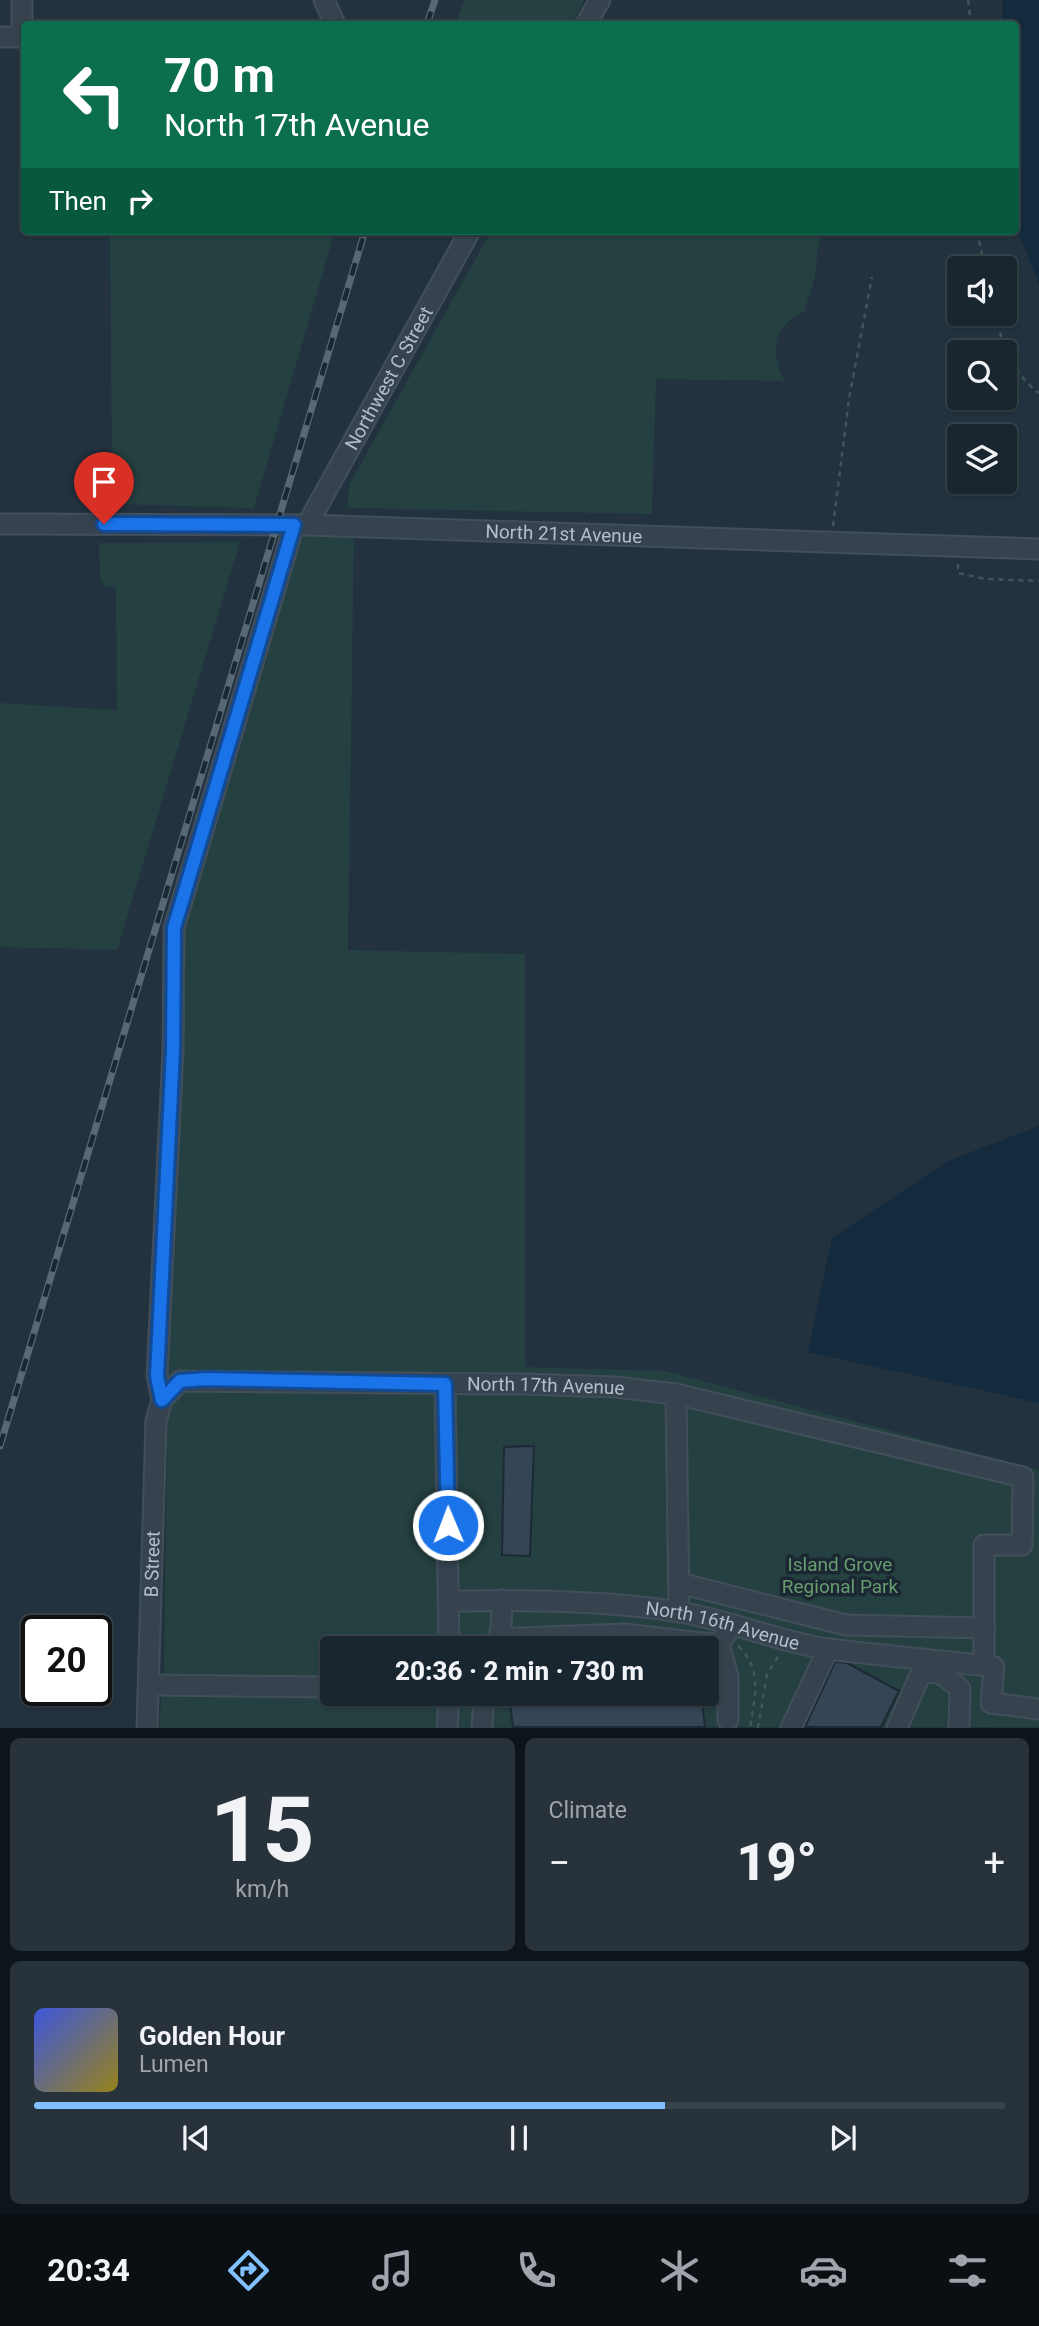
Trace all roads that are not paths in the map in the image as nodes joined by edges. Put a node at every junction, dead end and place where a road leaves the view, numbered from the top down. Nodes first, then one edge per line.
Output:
1 (22, 0) edge
2 (324, 0) edge
3 (600, 0) edge
4 (23, 21) edge
5 (334, 21) edge
6 (588, 21) edge
7 (0, 37) edge
8 (21, 37) edge
9 (468, 235) edge
10 (0, 524) edge
11 (301, 525) junction
12 (1039, 549) edge
13 (445, 1384) junction
14 (676, 1394) junction
15 (162, 1400) junction
16 (679, 1583) junction
17 (449, 1601) junction
18 (502, 1601) junction
19 (679, 1612) junction
20 (985, 1628) junction
21 (449, 1636) edge
22 (499, 1636) edge
23 (598, 1636) edge
24 (728, 1636) junction
25 (828, 1649) junction
26 (989, 1666) junction
27 (944, 1667) junction
28 (149, 1685) junction
29 (320, 1687) edge
30 (448, 1706) edge
31 (483, 1706) edge
32 (1039, 1709) edge
33 (728, 1720) dead end
34 (147, 1727) edge
35 (447, 1727) edge
36 (482, 1727) edge
37 (791, 1727) edge
38 (897, 1727) edge
39 (959, 1727) edge

1 - 4 street
2 - 5 street
3 - 6 street
7 - 8 street
9 - 11 street, Northwest C Street
10 - 11 street, North 21st Avenue
11 - 12 street, North 21st Avenue
11 - 15 street, Northwest C Street
13 - 14 street, North 17th Avenue
13 - 15 street, North 17th Avenue
13 - 17 street
14 - 16 street
14 - 20 street, North 17th Avenue
15 - 28 street, B Street
16 - 19 street
16 - 20 street
17 - 18 street, North 16th Avenue
17 - 21 street
18 - 19 street, North 16th Avenue
18 - 22 street
19 - 24 street, North 16th Avenue
20 - 26 street
23 - 24 street
24 - 25 street, North 16th Avenue
24 - 33 street
25 - 27 street, North 16th Avenue
25 - 37 street
26 - 27 street, North 16th Avenue
26 - 32 street
27 - 38 street
27 - 39 street
28 - 29 street
28 - 34 street, B Street
30 - 35 street
31 - 36 street

